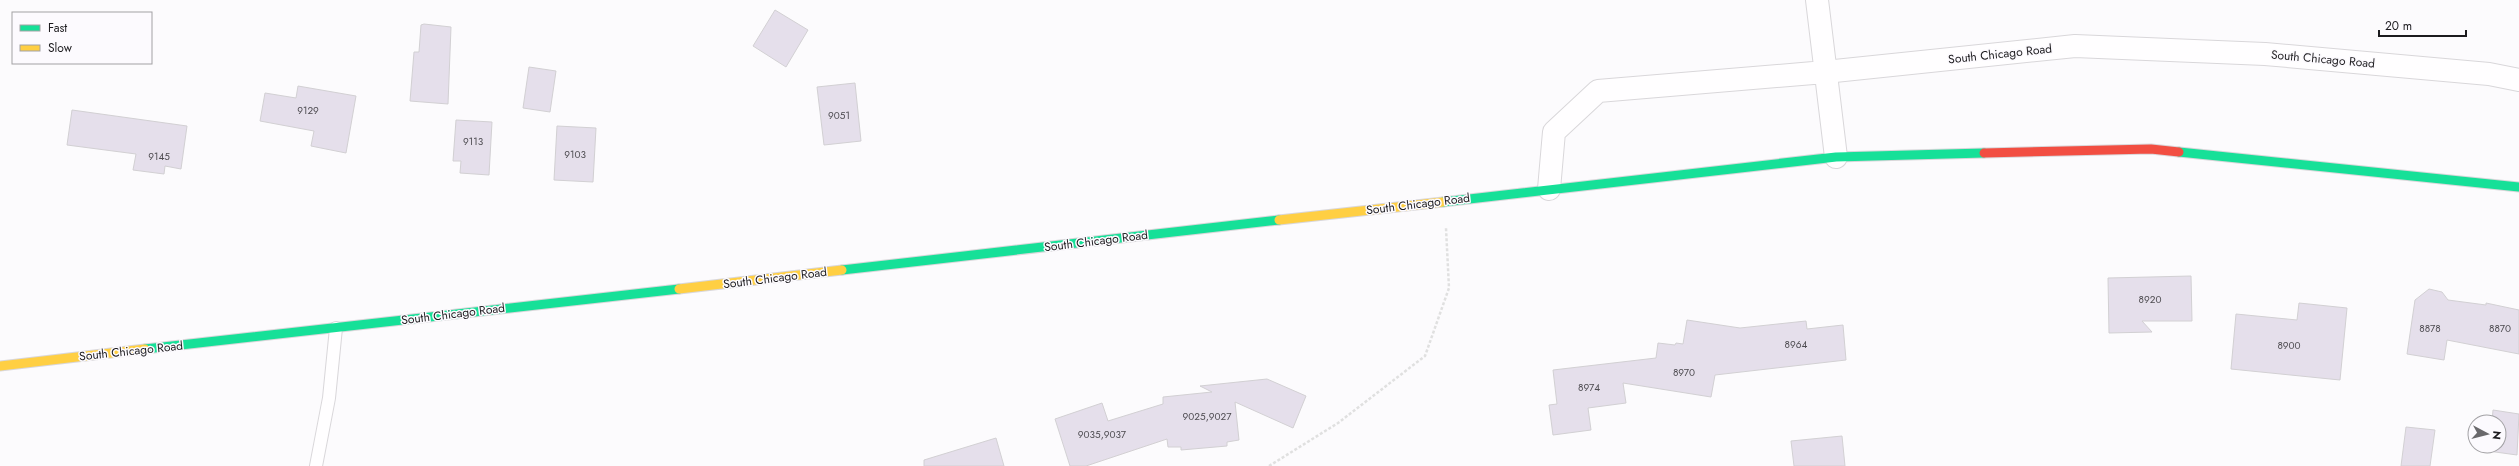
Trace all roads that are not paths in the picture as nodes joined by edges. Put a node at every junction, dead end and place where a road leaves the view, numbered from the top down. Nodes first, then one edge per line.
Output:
1 (1817, 0) edge
2 (1825, 72) junction
3 (2519, 80) edge
4 (1836, 156) junction
5 (2519, 188) edge
6 (1549, 189) junction
7 (336, 328) junction
8 (0, 366) edge
9 (316, 466) edge

1 - 2 street
2 - 3 street, South Chicago Road
2 - 4 street
2 - 6 street, South Chicago Road
4 - 5 main road, South Chicago Road
4 - 6 main road, South Chicago Road
6 - 7 main road, South Chicago Road
7 - 8 main road, South Chicago Road
7 - 9 lane

